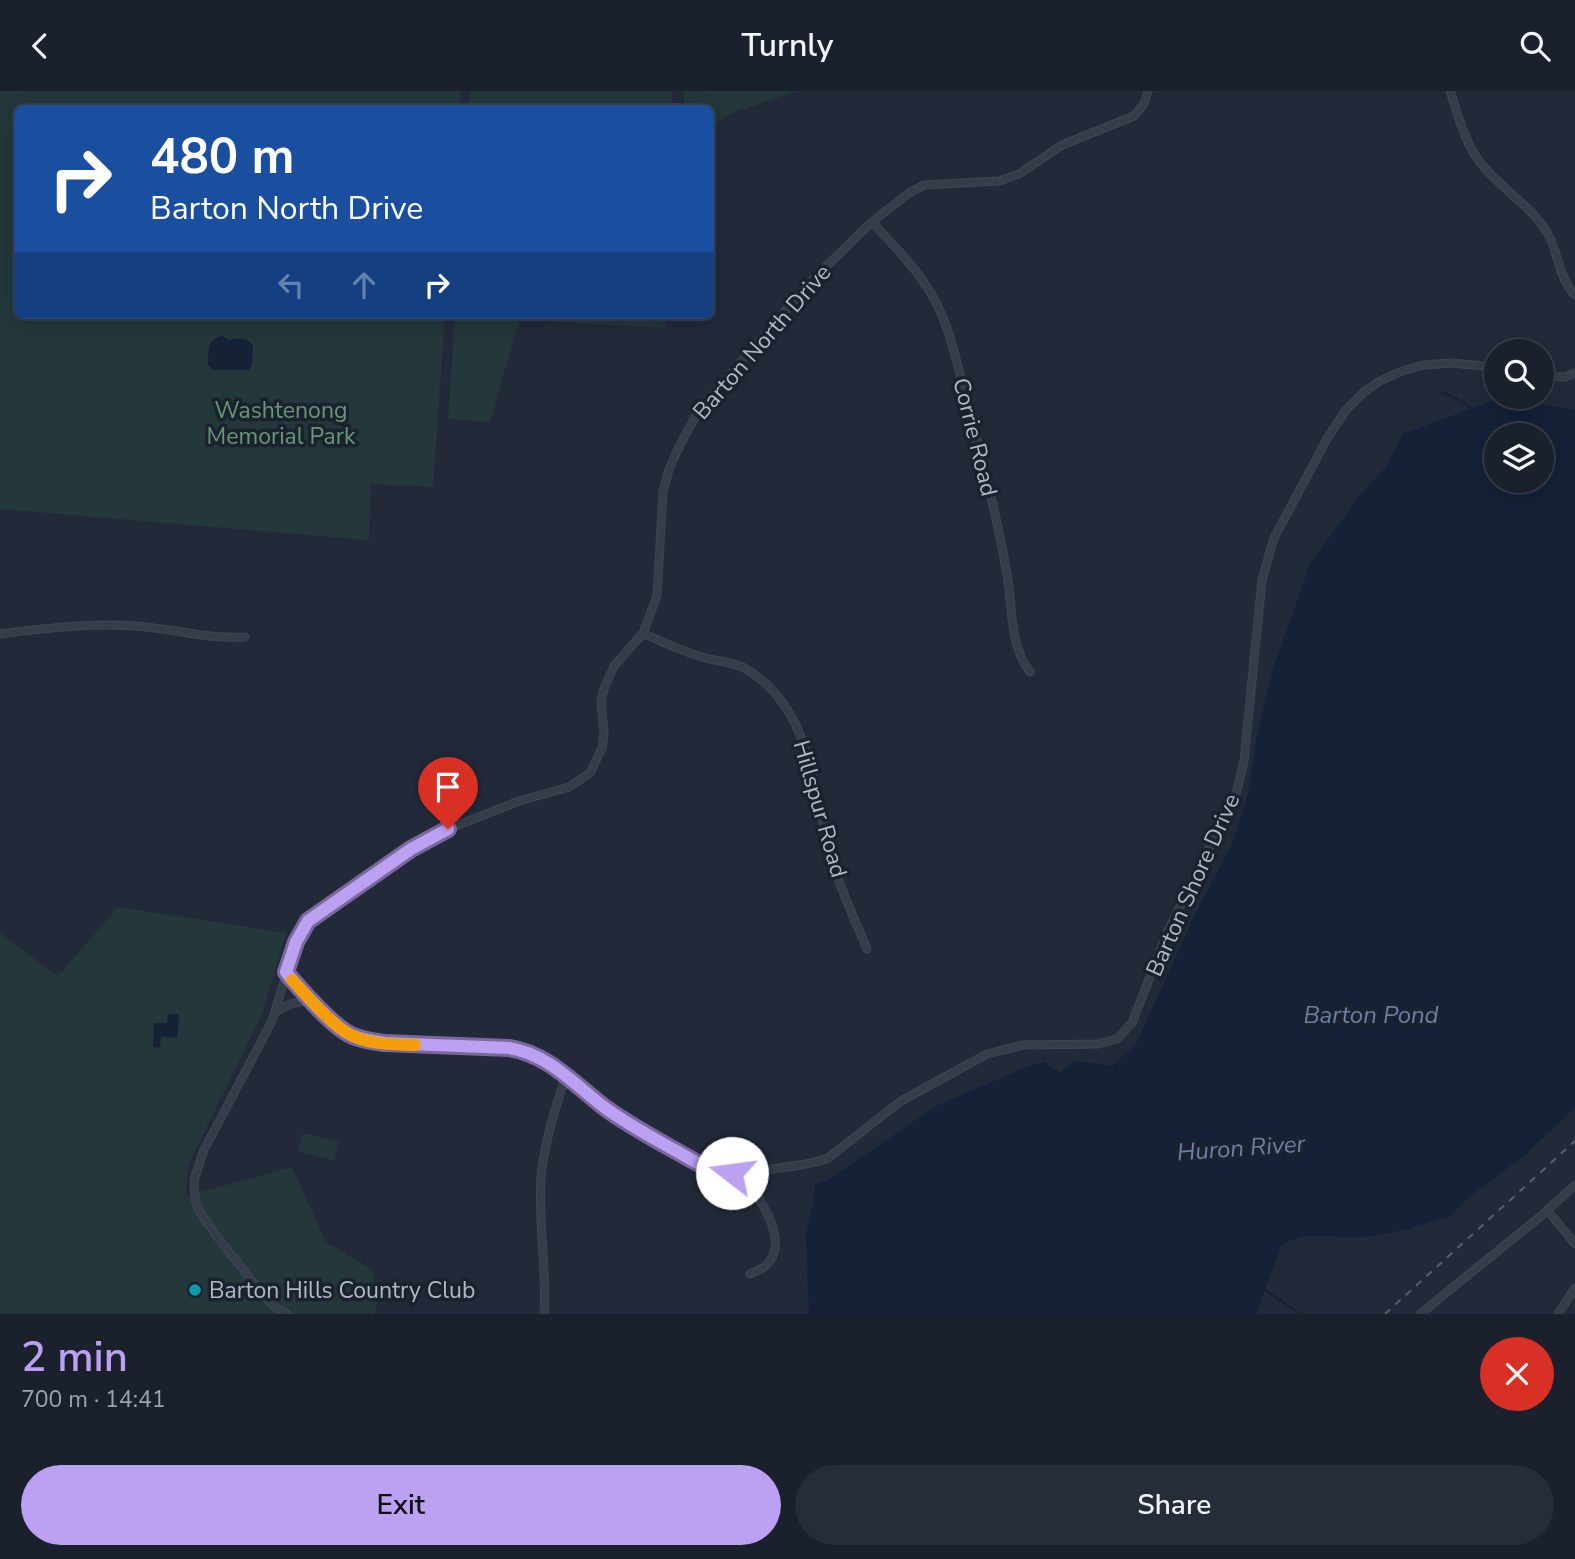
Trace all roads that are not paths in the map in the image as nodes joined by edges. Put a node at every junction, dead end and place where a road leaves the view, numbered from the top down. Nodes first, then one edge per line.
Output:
1 (1148, 91) edge
2 (1450, 91) edge
3 (872, 222) junction
4 (1575, 295) edge
5 (1484, 366) edge
6 (1575, 373) edge
7 (1554, 377) edge
8 (643, 633) junction
9 (0, 634) edge
10 (245, 637) dead end
11 (1030, 672) dead end
12 (867, 949) dead end
13 (286, 972) junction
14 (312, 1002) junction
15 (275, 1012) junction
16 (566, 1076) junction
17 (758, 1171) junction
18 (720, 1173) junction
19 (1575, 1185) edge
20 (752, 1189) junction
21 (1548, 1210) junction
22 (1575, 1244) edge
23 (750, 1274) dead end
24 (1575, 1288) edge
25 (286, 1314) edge
26 (544, 1314) edge
27 (1419, 1314) edge
28 (1558, 1314) edge

1 - 3 street, Barton North Drive
2 - 4 street
3 - 8 street, Barton North Drive
3 - 11 street, Corrie Road
5 - 17 street, Barton Shore Drive
6 - 7 street
8 - 12 street, Hillspur Road
8 - 13 street, Barton North Drive
9 - 10 street
13 - 14 street
13 - 15 street, Barton North Drive
14 - 15 street
14 - 16 street
15 - 25 street, Barton North Drive
16 - 18 street
16 - 26 street
17 - 18 street, Barton Shore Drive
17 - 20 street
18 - 20 street
19 - 21 street
20 - 23 street
21 - 22 street
21 - 27 street
24 - 28 street

